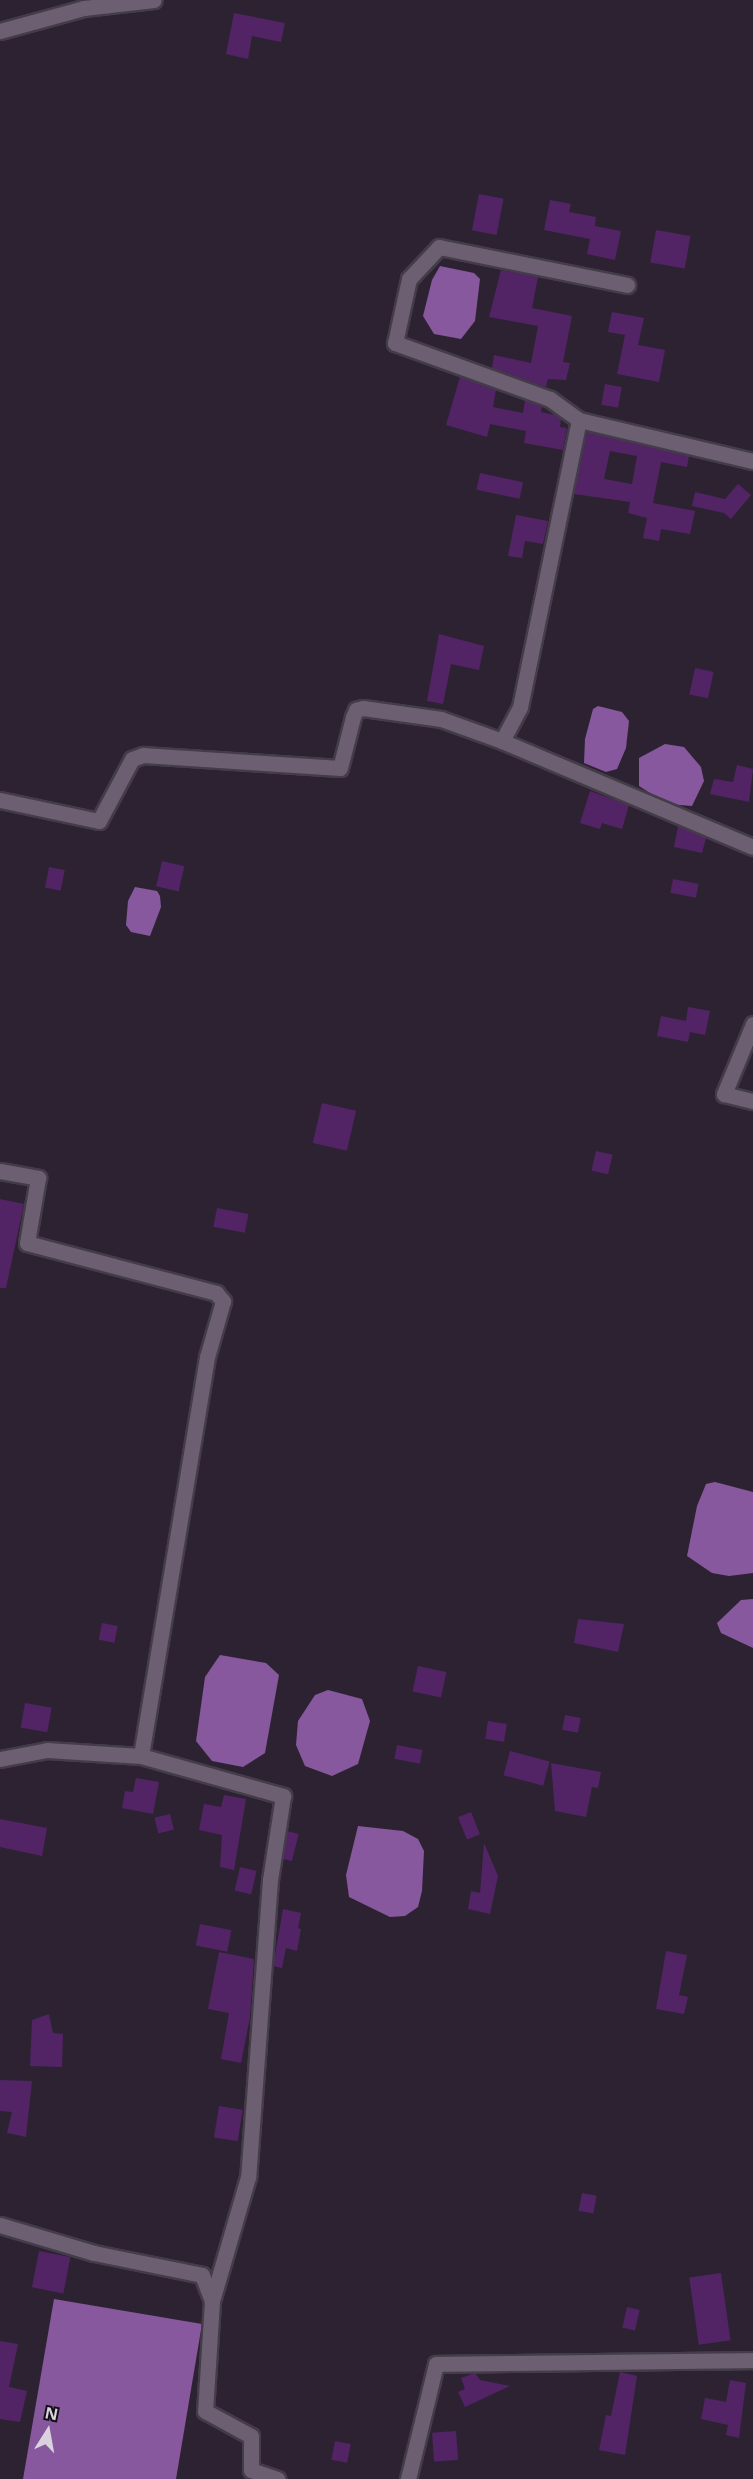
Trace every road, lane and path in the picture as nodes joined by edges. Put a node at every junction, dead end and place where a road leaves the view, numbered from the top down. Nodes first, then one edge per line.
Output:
1 (154, 0) edge
2 (0, 32) edge
3 (627, 285) dead end
4 (579, 420) junction
5 (753, 462) edge
6 (502, 741) junction
7 (0, 800) edge
8 (753, 847) edge
9 (753, 1024) edge
10 (753, 1101) edge
11 (0, 1171) edge
12 (141, 1756) junction
13 (0, 1759) edge
14 (0, 2225) edge
15 (212, 2301) junction
16 (753, 2360) edge
17 (277, 2479) edge
18 (408, 2479) edge

1 - 2 street
3 - 4 street
4 - 5 street
4 - 6 street
6 - 7 street
6 - 8 street
9 - 10 street
11 - 12 street
12 - 13 street
12 - 15 street
14 - 15 street
15 - 17 street
16 - 18 street

